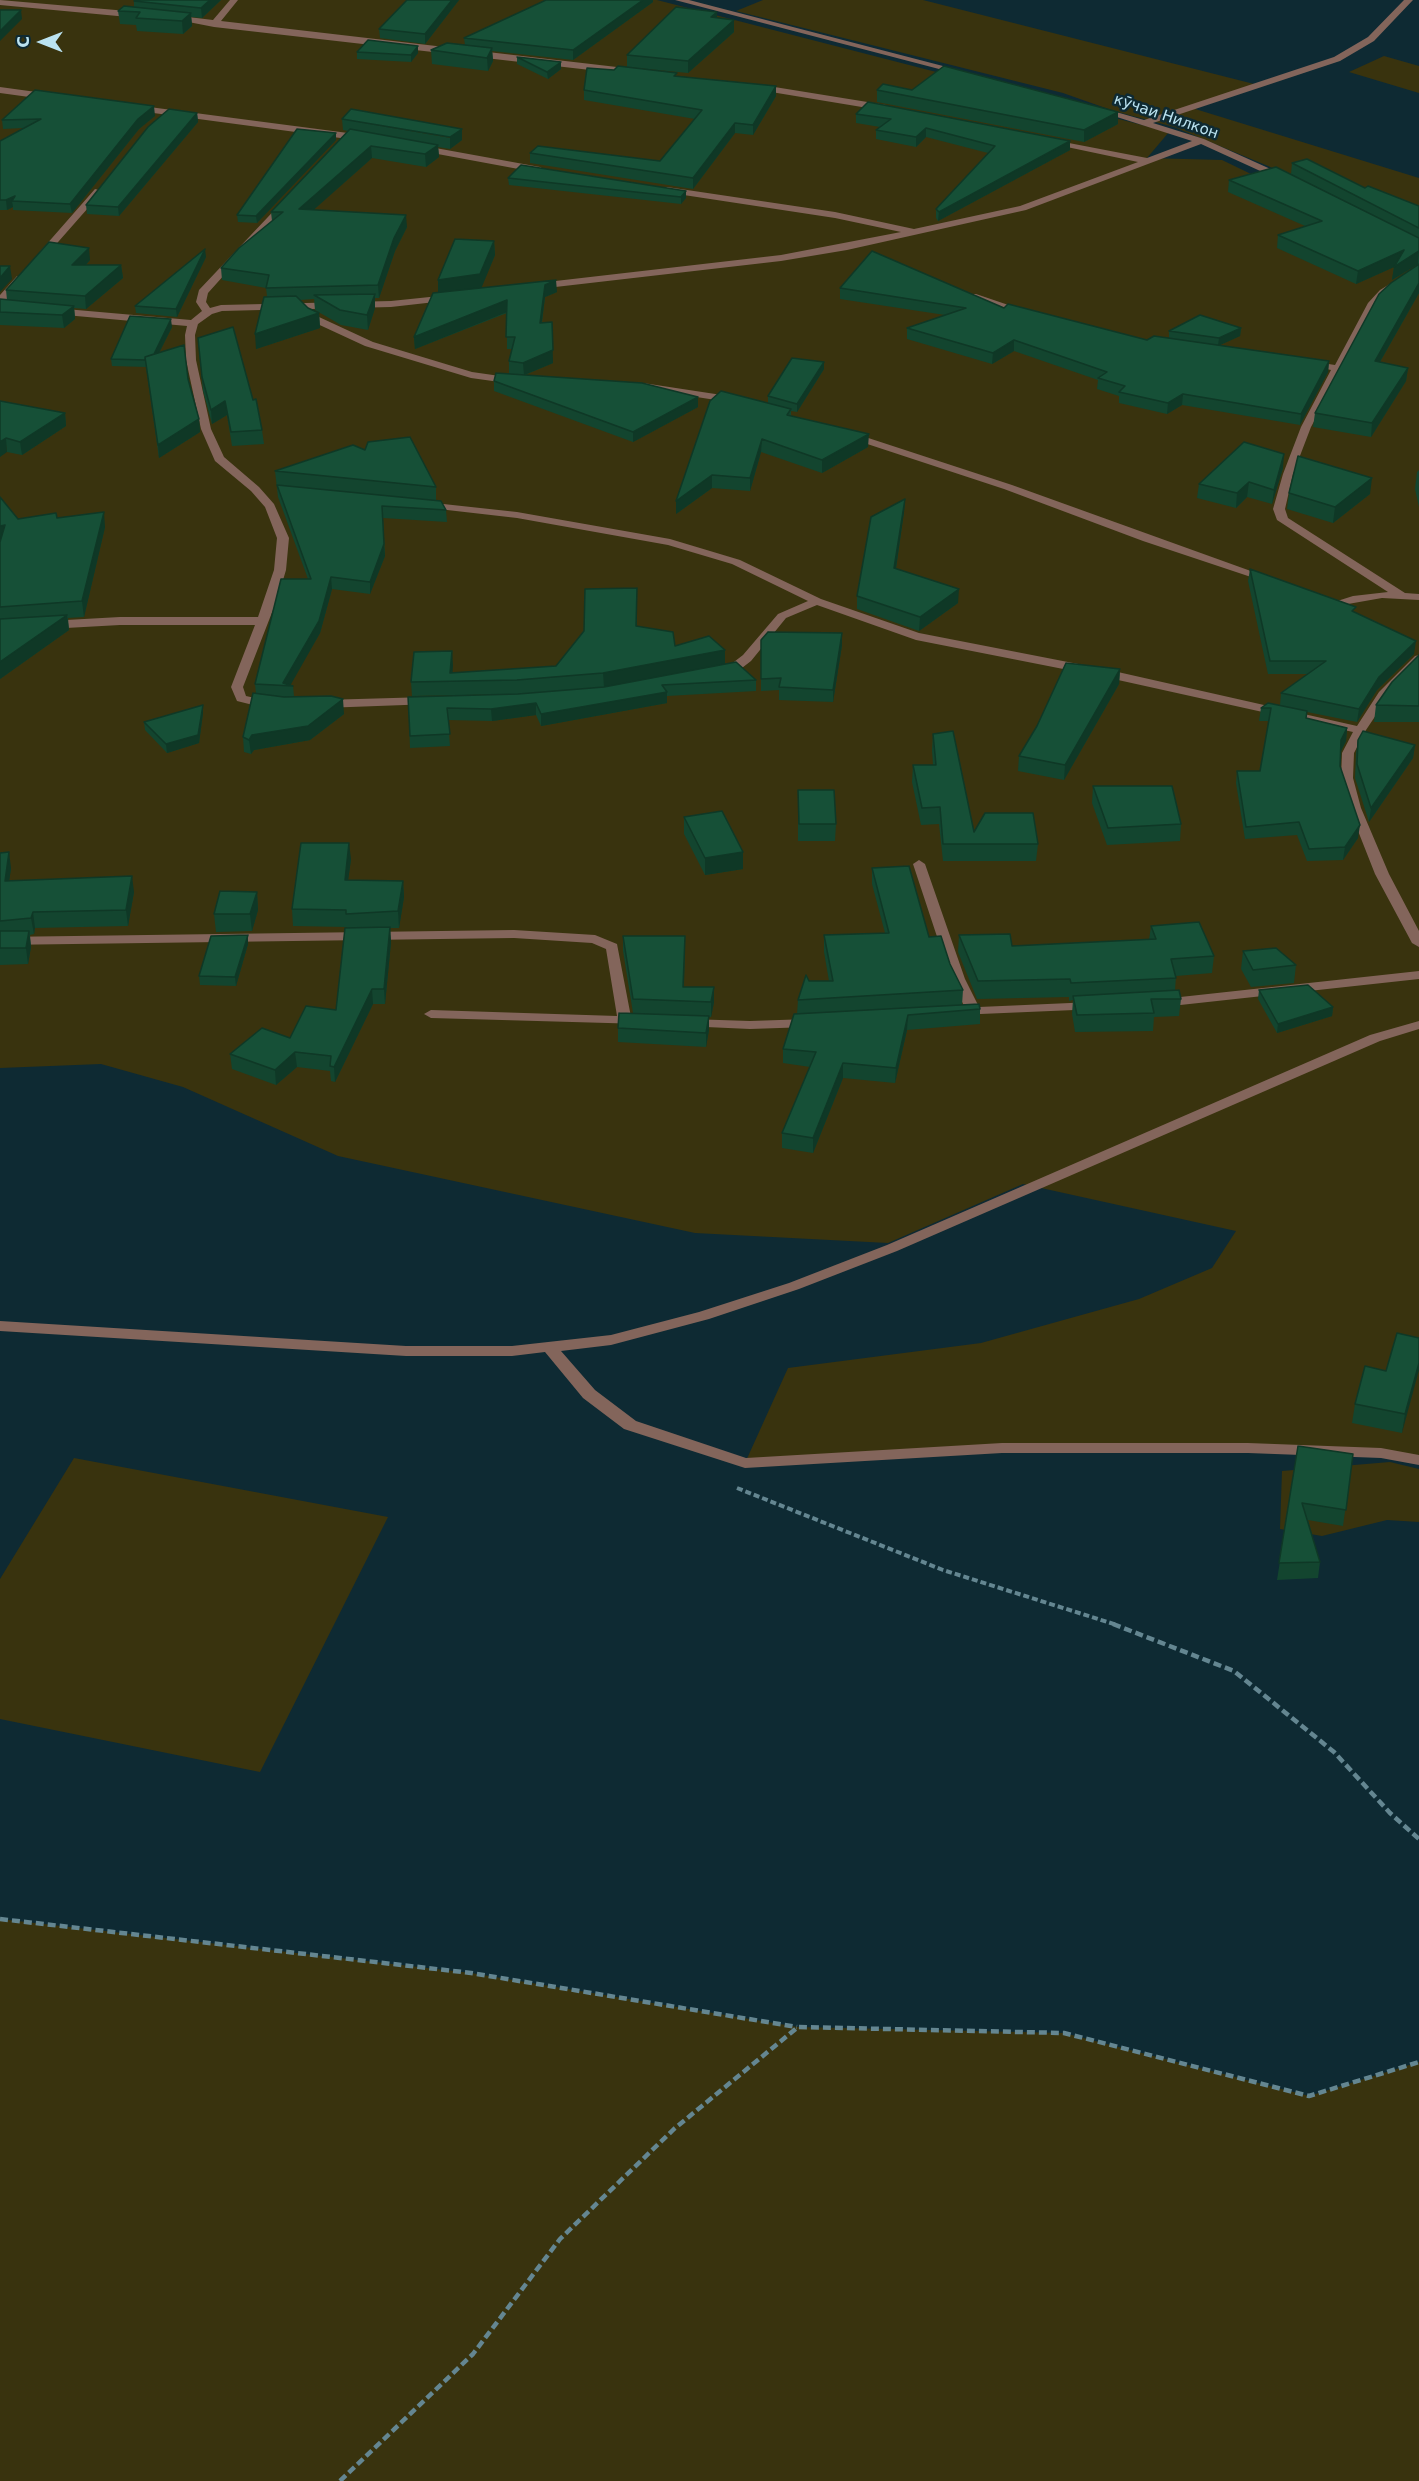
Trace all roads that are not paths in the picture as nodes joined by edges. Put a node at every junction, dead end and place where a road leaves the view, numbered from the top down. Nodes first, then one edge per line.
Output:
1 (234, 0) edge
2 (679, 0) edge
3 (1409, 0) edge
4 (0, 2) edge
5 (12, 3) junction
6 (0, 14) edge
7 (155, 17) edge
8 (167, 18) edge
9 (214, 24) junction
10 (376, 34) dead end
11 (369, 41) junction
12 (648, 74) edge
13 (973, 75) edge
14 (743, 86) edge
15 (0, 90) edge
16 (33, 94) junction
17 (57, 98) edge
18 (24, 103) edge
19 (1084, 104) edge
20 (123, 106) edge
21 (899, 110) edge
22 (166, 112) junction
23 (154, 122) edge
24 (1146, 122) junction
25 (1046, 140) edge
26 (1201, 141) junction
27 (340, 144) edge
28 (408, 147) edge
29 (1148, 161) junction
30 (549, 172) edge
31 (104, 184) edge
32 (1298, 185) edge
33 (661, 189) edge
34 (293, 192) edge
35 (916, 232) junction
36 (847, 247) junction
37 (868, 256) edge
38 (1419, 269) edge
39 (524, 288) edge
40 (962, 292) edge
41 (456, 297) edge
42 (0, 301) edge
43 (302, 306) junction
44 (41, 310) edge
45 (208, 312) junction
46 (1035, 315) edge
47 (193, 323) junction
48 (1301, 363) edge
49 (1336, 368) junction
50 (524, 382) edge
51 (628, 385) edge
52 (744, 403) edge
53 (840, 432) edge
54 (255, 489) junction
55 (276, 490) edge
56 (416, 504) edge
57 (1275, 582) edge
58 (1401, 595) junction
59 (1419, 597) edge
60 (817, 601) junction
61 (1351, 612) edge
62 (261, 621) junction
63 (32, 626) edge
64 (1419, 659) edge
65 (712, 674) edge
66 (443, 701) edge
67 (285, 705) edge
68 (306, 705) edge
69 (1360, 730) junction
70 (919, 864) dead end
71 (0, 941) edge
72 (1419, 943) edge
73 (1419, 975) edge
74 (1151, 1003) edge
75 (1104, 1005) edge
76 (974, 1011) junction
77 (943, 1013) edge
78 (431, 1014) dead end
79 (625, 1021) junction
80 (658, 1022) edge
81 (819, 1022) edge
82 (680, 1023) edge
83 (1419, 1025) edge
84 (0, 1326) edge
85 (549, 1347) junction
86 (1419, 1460) edge

1 - 9 street
2 - 13 street
3 - 24 street
4 - 5 street
5 - 6 street
5 - 7 street
8 - 9 street
9 - 11 street
10 - 11 street
11 - 12 street
14 - 21 street
15 - 16 street
16 - 17 street
16 - 18 street
19 - 24 street, кӯчаи Нилкон
20 - 22 street
22 - 23 street
22 - 27 street
24 - 26 street, кӯчаи Нилкон
25 - 29 street
26 - 29 street
26 - 32 street, кӯчаи Нилкон
28 - 30 street
29 - 35 street
31 - 42 street
33 - 35 street
34 - 45 street
35 - 36 street
36 - 37 street
36 - 39 street
38 - 49 street
40 - 46 street
41 - 43 street
43 - 45 street
43 - 50 street
44 - 47 street
45 - 47 street
47 - 54 street
48 - 49 street
49 - 58 street
51 - 52 street
53 - 57 street
54 - 55 street
54 - 62 street
56 - 60 street
58 - 59 street
58 - 61 street
60 - 65 street
60 - 69 street
62 - 63 street
62 - 67 street
64 - 69 street
66 - 68 street
69 - 72 street
70 - 76 street
71 - 79 street
73 - 74 street
75 - 76 street
76 - 77 street
78 - 79 street
79 - 80 street
81 - 82 street
83 - 85 street
84 - 85 street
85 - 86 street

